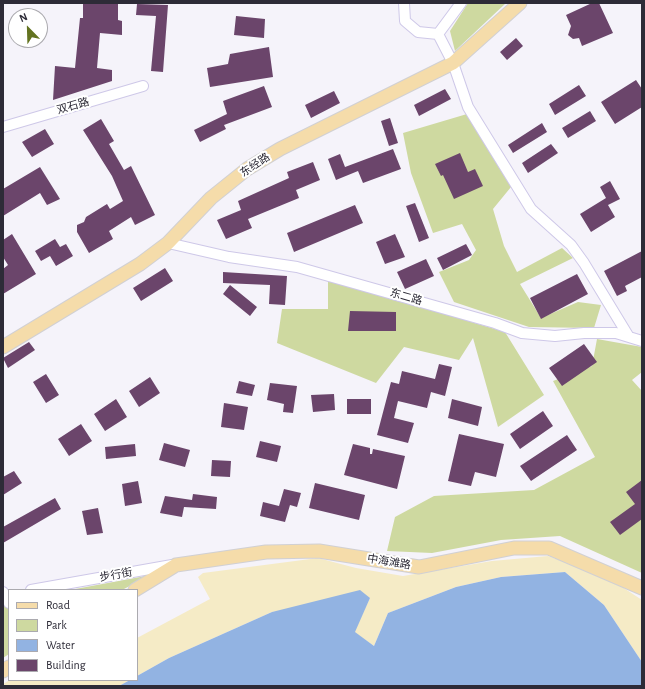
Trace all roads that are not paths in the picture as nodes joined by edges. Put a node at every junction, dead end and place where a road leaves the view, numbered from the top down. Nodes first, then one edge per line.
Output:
1 (404, 3) edge
2 (461, 3) edge
3 (520, 3) edge
4 (438, 34) junction
5 (453, 63) junction
6 (143, 86) dead end
7 (3, 127) edge
8 (168, 243) junction
9 (629, 337) junction
10 (642, 341) edge
11 (3, 347) edge
12 (176, 565) junction
13 (642, 588) edge
14 (37, 589) edge
15 (137, 589) edge

1 - 4 street
2 - 4 street
3 - 5 main road, 东经路
4 - 5 street
5 - 8 main road, 东经路
5 - 9 street
6 - 7 street, 双石路
8 - 9 street, 东二路
8 - 11 main road, 东经路
9 - 10 street, 东二路
12 - 13 main road, 中海滩路
12 - 14 street, 步行街
12 - 15 main road, 中海滩路

